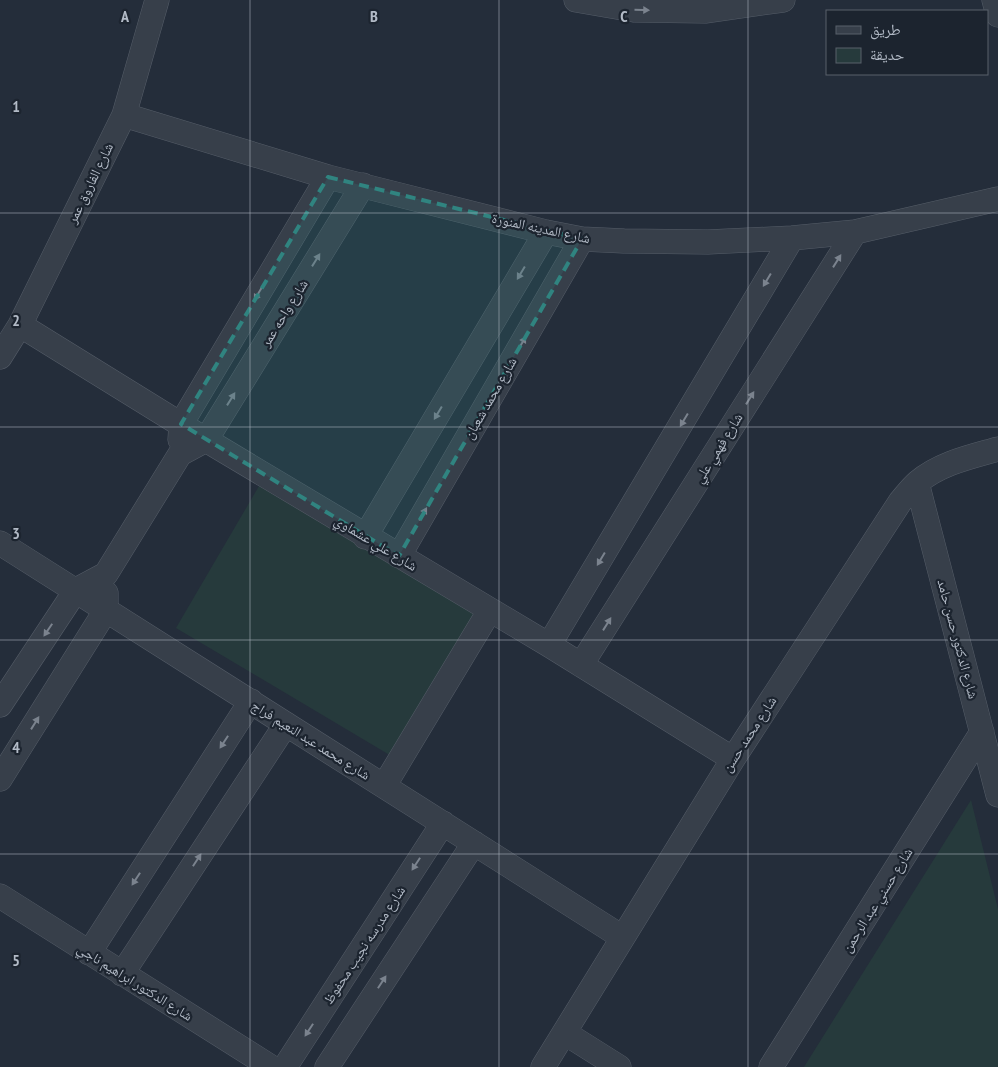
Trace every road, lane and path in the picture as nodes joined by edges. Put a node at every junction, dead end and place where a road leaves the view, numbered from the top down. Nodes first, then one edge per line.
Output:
1 (157, 0) edge
2 (576, 0) edge
3 (784, 0) edge
4 (994, 0) edge
5 (998, 15) edge
6 (124, 115) junction
7 (328, 177) junction
8 (363, 185) junction
9 (998, 199) edge
10 (546, 232) junction
11 (855, 232) junction
12 (792, 238) junction
13 (582, 239) junction
14 (20, 325) junction
15 (0, 357) edge
16 (181, 424) junction
17 (206, 440) junction
18 (998, 450) edge
19 (180, 454) junction
20 (917, 483) junction
21 (365, 537) junction
22 (0, 543) edge
23 (398, 556) junction
24 (106, 574) junction
25 (76, 590) junction
26 (106, 610) junction
27 (490, 610) junction
28 (549, 645) junction
29 (581, 665) junction
30 (251, 701) junction
31 (0, 705) edge
32 (286, 724) junction
33 (982, 732) junction
34 (733, 759) junction
35 (0, 779) edge
36 (384, 786) junction
37 (998, 796) edge
38 (443, 823) junction
39 (474, 843) junction
40 (0, 896) edge
41 (622, 936) junction
42 (89, 953) junction
43 (122, 974) junction
44 (336, 989) junction
45 (366, 1007) junction
46 (565, 1033) junction
47 (271, 1067) edge
48 (285, 1067) edge
49 (327, 1067) edge
50 (543, 1067) edge
51 (619, 1067) edge
52 (771, 1067) edge

1 - 6 street, شارع الفاروق عمر
2 -> 3 street
4 - 5 street
6 - 7 street, شارع المدينه المنورة
6 - 14 street, شارع الفاروق عمر
7 - 8 street, شارع المدينه المنورة
7 -> 16 street
8 - 10 street, شارع المدينه المنورة
17 -> 8 street, شارع واحه عمر
9 - 11 street, شارع المدينه المنورة
10 - 13 street, شارع المدينه المنورة
10 -> 21 street
11 - 12 street, شارع المدينه المنورة
29 -> 11 street, شارع فهمي علي
12 - 13 street, شارع المدينه المنورة
12 -> 28 street
23 -> 13 street, شارع محمد شعبان
14 - 15 street, شارع الفاروق عمر
14 - 16 street, شارع علي عشماوي
16 - 17 street, شارع علي عشماوي
16 - 19 street
17 - 19 street
17 - 21 street, شارع علي عشماوي
18 - 20 street, شارع محمد حسن
19 - 24 street
20 - 33 street, شارع الدكتور حسن حامد
20 - 34 street, شارع محمد حسن
21 - 23 street, شارع علي عشماوي
22 - 25 street, شارع محمد عبد النعيم فراج
23 - 27 street, شارع علي عشماوي
24 - 25 street
24 - 26 street
25 - 26 street, شارع محمد عبد النعيم فراج
25 -> 31 street
26 - 30 street, شارع محمد عبد النعيم فراج
35 -> 26 street
27 - 28 street, شارع علي عشماوي
27 - 36 street
28 - 29 street, شارع علي عشماوي
29 - 34 street, شارع علي عشماوي
30 - 32 street, شارع محمد عبد النعيم فراج
30 -> 42 street
32 - 36 street, شارع محمد عبد النعيم فراج
43 -> 32 street
33 - 37 street, شارع الدكتور حسن حامد
33 - 52 street, شارع حسني عبد الرحمن
34 - 41 street, شارع محمد حسن
36 - 38 street, شارع محمد عبد النعيم فراج
38 - 39 street, شارع محمد عبد النعيم فراج
38 -> 44 street, شارع مدرسه نجيب محفوظ
39 - 41 street, شارع محمد عبد النعيم فراج
45 -> 39 street
40 - 42 street, شارع الدكتور ابراهيم ناجي
41 - 46 street, شارع محمد حسن
42 - 43 street, شارع الدكتور ابراهيم ناجي
43 - 47 street, شارع الدكتور ابراهيم ناجي
44 - 45 street
44 -> 48 street, شارع مدرسه نجيب محفوظ
45 - 49 street
46 - 50 street, شارع محمد حسن
46 - 51 street

